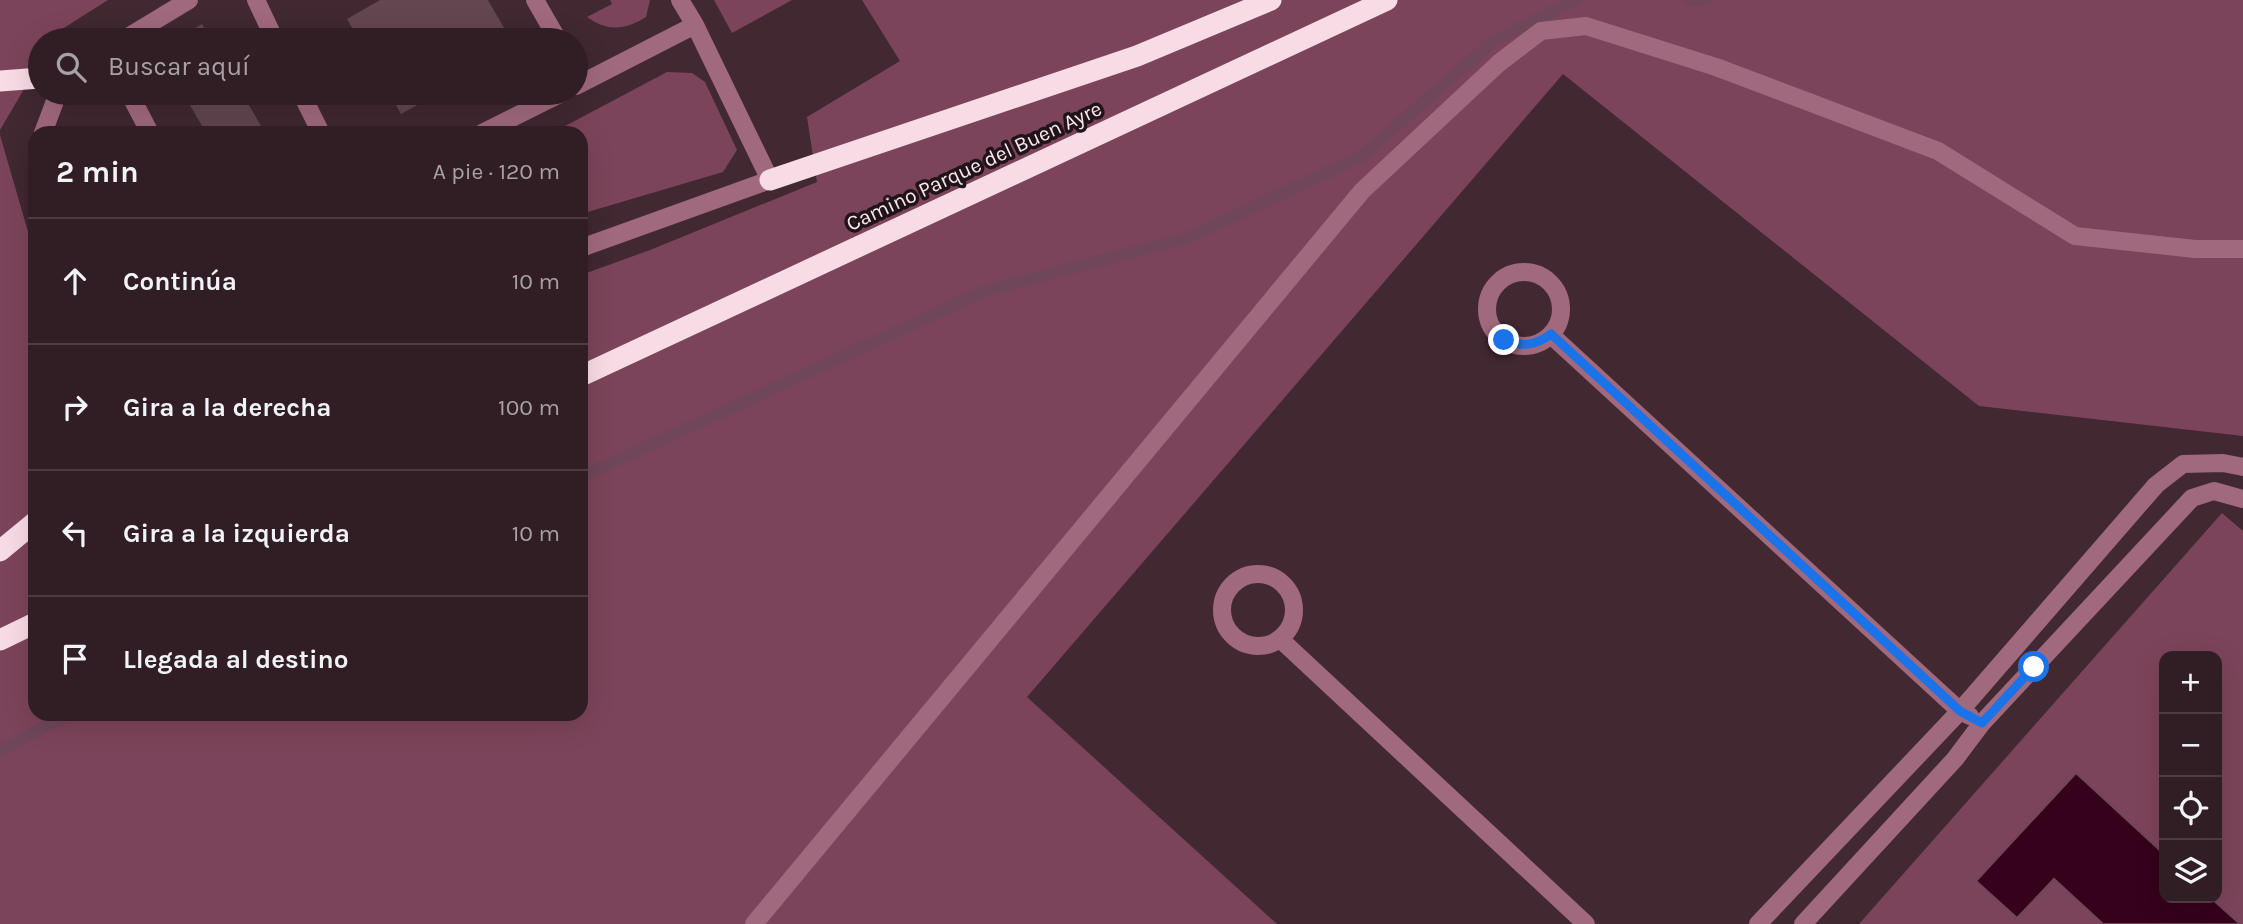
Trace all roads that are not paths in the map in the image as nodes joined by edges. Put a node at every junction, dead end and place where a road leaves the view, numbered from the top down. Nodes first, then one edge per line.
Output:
1 (189, 0) edge
2 (256, 0) edge
3 (536, 0) edge
4 (680, 0) edge
5 (1271, 0) edge
6 (1387, 0) edge
7 (695, 25) junction
8 (143, 28) edge
9 (269, 28) edge
10 (551, 28) edge
11 (588, 76) edge
12 (28, 79) edge
13 (0, 81) edge
14 (54, 105) edge
15 (135, 105) edge
16 (307, 105) edge
17 (538, 105) edge
18 (46, 126) edge
19 (146, 126) edge
20 (318, 126) edge
21 (496, 126) edge
22 (770, 180) junction
23 (588, 245) edge
24 (2243, 249) edge
25 (1551, 334) junction
26 (588, 373) edge
27 (2243, 467) edge
28 (2243, 499) edge
29 (28, 528) edge
30 (0, 551) edge
31 (28, 626) edge
32 (1280, 639) junction
33 (0, 640) edge
34 (1960, 711) junction
35 (1982, 723) junction
36 (754, 924) edge
37 (1586, 924) edge
38 (1758, 924) edge
39 (1803, 924) edge

1 - 8 street
2 - 9 street
3 - 10 street
4 - 7 street
5 - 22 highway
6 - 26 highway, Camino Parque del Buen Ayre
7 - 11 street
7 - 22 street
12 - 13 highway
14 - 18 street
15 - 19 street
16 - 20 street
17 - 21 street
22 - 23 street
24 - 36 street
25 - 25 street
25 - 34 street
27 - 34 street
28 - 35 street
29 - 30 highway
31 - 33 highway
32 - 32 street
32 - 37 street
34 - 35 street
34 - 38 street
35 - 39 street

